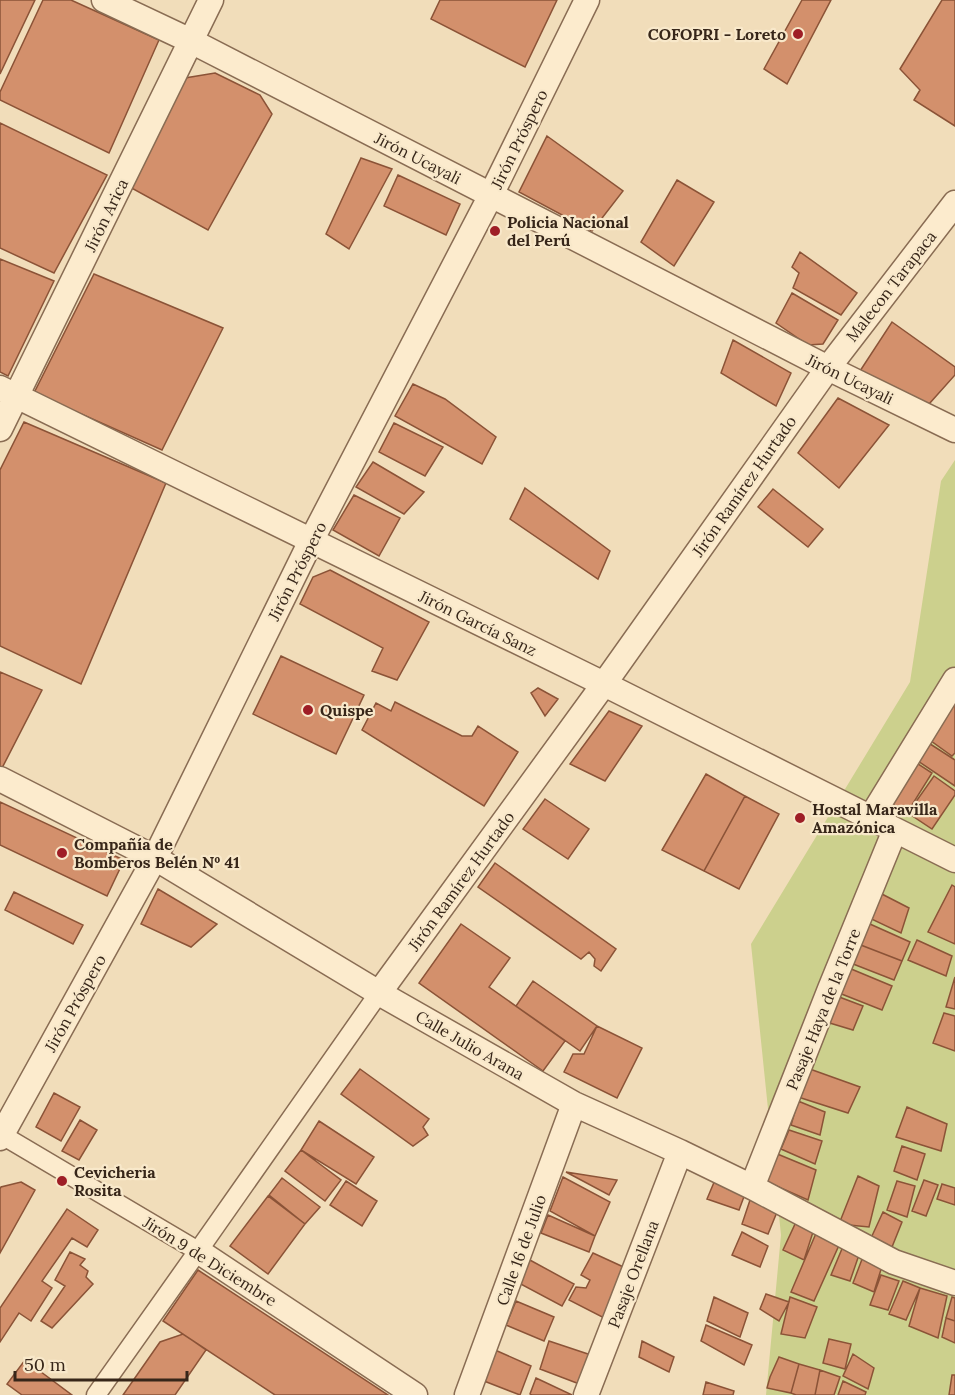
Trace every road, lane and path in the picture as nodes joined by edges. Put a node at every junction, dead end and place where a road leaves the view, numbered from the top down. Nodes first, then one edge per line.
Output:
1 (104, 0) edge
2 (211, 0) edge
3 (587, 0) edge
4 (191, 42) junction
5 (491, 195) junction
6 (955, 204) edge
7 (828, 368) junction
8 (8, 392) edge
9 (0, 429) edge
10 (955, 430) edge
11 (312, 541) junction
12 (955, 680) edge
13 (604, 684) junction
14 (0, 779) edge
15 (871, 817) junction
16 (895, 830) junction
17 (155, 858) junction
18 (955, 860) edge
19 (379, 993) junction
20 (574, 1104) junction
21 (1, 1135) edge
22 (680, 1152) junction
23 (752, 1187) junction
24 (198, 1251) junction
25 (955, 1283) edge
26 (96, 1395) edge
27 (415, 1395) edge
28 (467, 1395) edge
29 (586, 1395) edge

1 - 4 street, Jirón Ucayali
2 - 4 street, Jirón Arica
3 - 5 street, Jirón Próspero
4 - 5 street, Jirón Ucayali
4 - 8 street, Jirón Arica
5 - 7 street, Jirón Ucayali
5 - 11 street, Jirón Próspero
6 - 7 street, Malecon Tarapaca
7 - 10 street, Jirón Ucayali
7 - 13 street, Jirón Ramírez Hurtado
8 - 9 street, Jirón Arica
8 - 11 street, Jirón García Sanz
11 - 13 street, Jirón García Sanz
11 - 17 street, Jirón Próspero
12 - 15 street
13 - 15 street, Jirón García Sanz
13 - 19 street, Jirón Ramírez Hurtado
14 - 17 street, Calle Julio Arana
15 - 16 street, Jirón García Sanz
16 - 18 street, Jirón García Sanz
16 - 23 street, Pasaje Haya de la Torre
17 - 19 street, Calle Julio Arana
17 - 21 street, Jirón Próspero
19 - 20 street, Calle Julio Arana
19 - 24 street, Jirón Ramírez Hurtado
20 - 22 street, Calle Julio Arana
20 - 28 street, Calle 16 de Julio
21 - 24 street, Jirón 9 de Diciembre
22 - 23 street, Calle Julio Arana
22 - 29 street, Pasaje Orellana
23 - 25 street, Calle Julio Arana
24 - 26 street, Jirón Ramírez Hurtado
24 - 27 street, Jirón 9 de Diciembre

